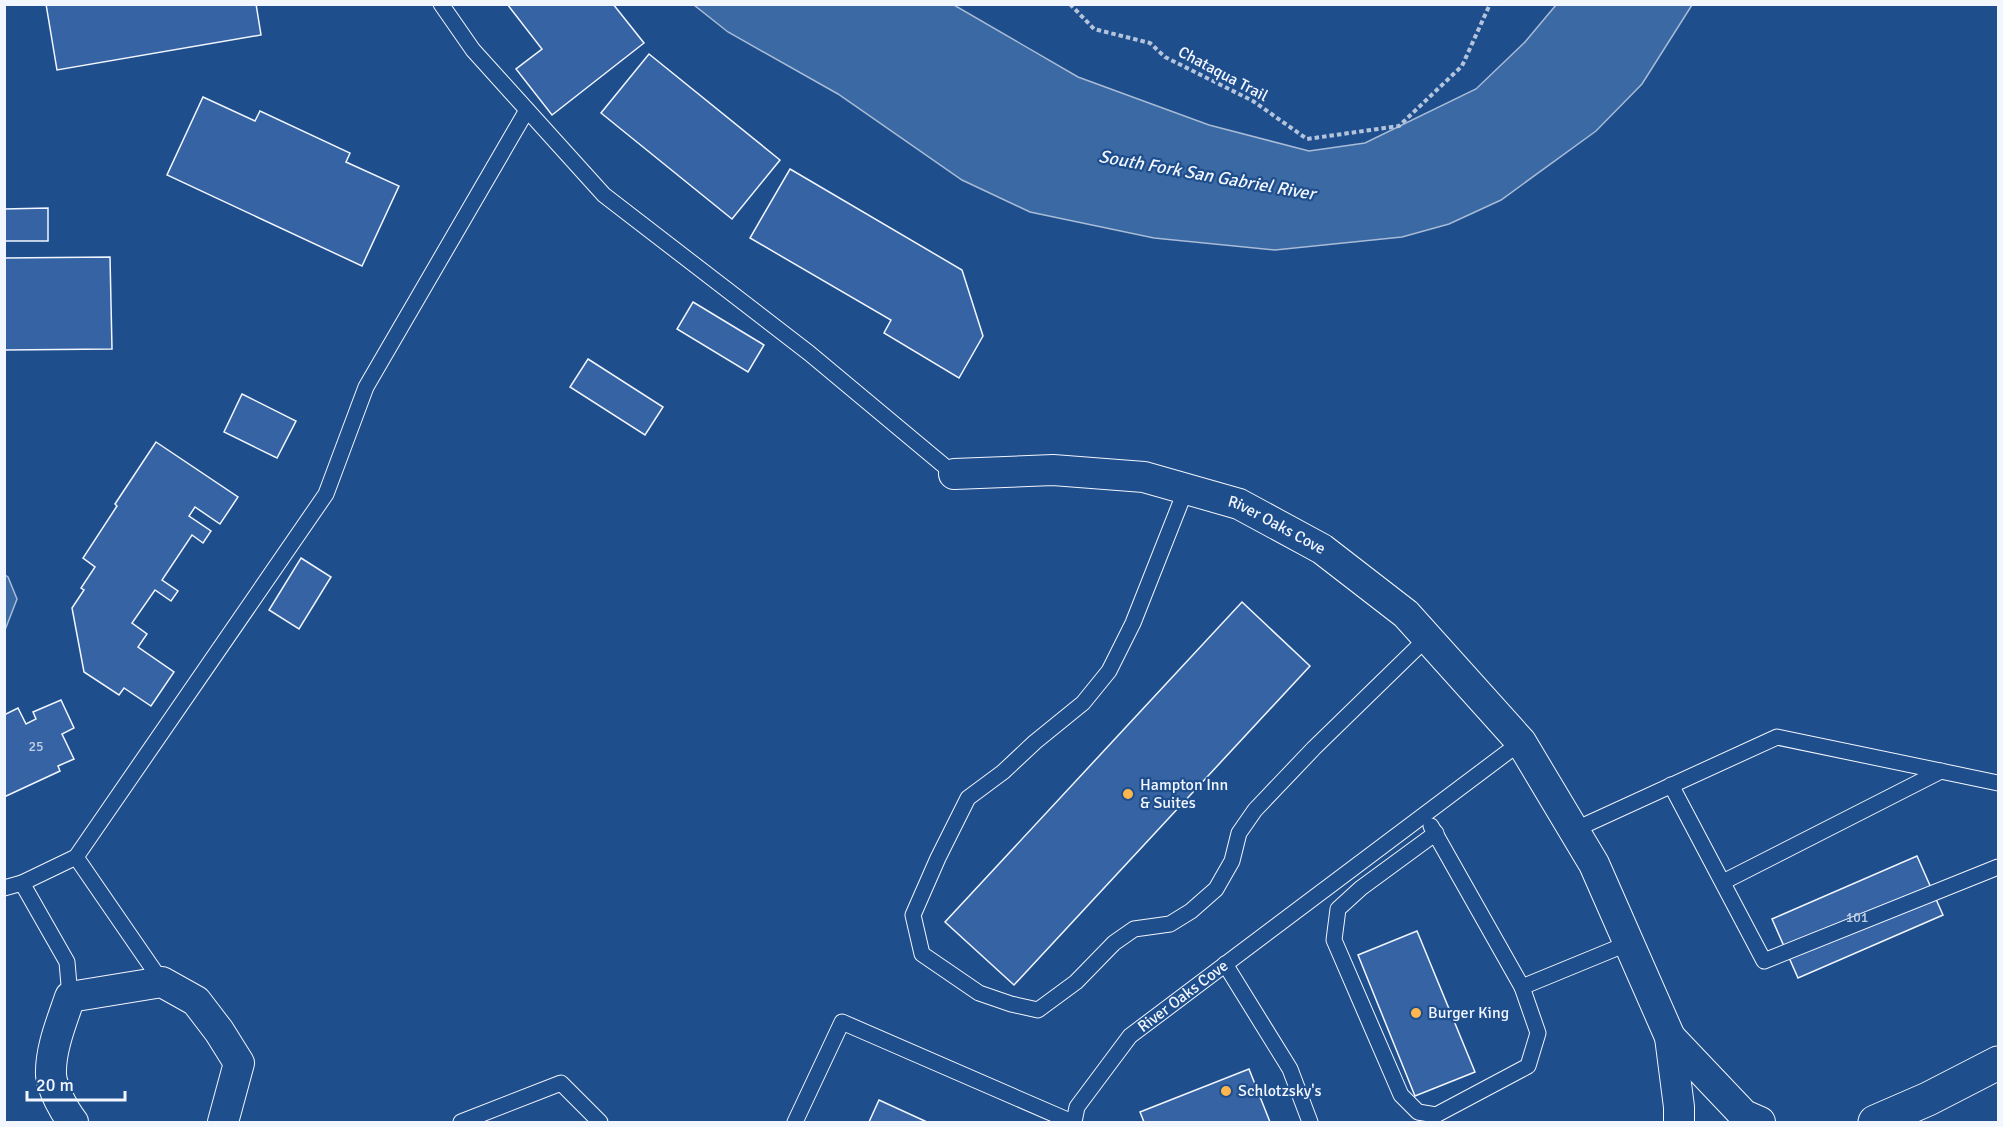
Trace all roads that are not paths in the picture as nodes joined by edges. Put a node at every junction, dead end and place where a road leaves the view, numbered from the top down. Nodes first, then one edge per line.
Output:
1 (441, 4) edge
2 (527, 110) junction
3 (954, 474) joint
4 (1186, 489) junction
5 (1427, 638) junction
6 (1521, 742) junction
7 (1941, 771) junction
8 (1998, 783) edge
9 (1671, 785) junction
10 (1425, 814) junction
11 (1574, 830) junction
12 (1436, 833) junction
13 (76, 857) junction
14 (1998, 867) edge
15 (1723, 882) junction
16 (22, 883) junction
17 (4, 888) edge
18 (1629, 943) junction
19 (1225, 964) junction
20 (162, 982) junction
21 (1522, 987) junction
22 (70, 996) junction
23 (1670, 1037) junction
24 (1998, 1063) edge
25 (73, 1122) edge
26 (223, 1122) edge
27 (461, 1122) edge
28 (600, 1122) edge
29 (795, 1122) edge
30 (1073, 1122) edge
31 (1310, 1122) edge
32 (1679, 1122) edge
33 (1760, 1122) edge
34 (1875, 1122) edge

1 - 2 lane
2 - 3 lane
2 - 13 lane
3 - 4 street, River Oaks Cove
4 - 5 street, River Oaks Cove
4 - 5 lane
5 - 6 street, River Oaks Cove
6 - 10 lane, River Oaks Cove
6 - 11 street, River Oaks Cove
7 - 8 lane
7 - 9 lane
7 - 15 lane
9 - 11 lane
9 - 15 lane
10 - 12 lane
10 - 19 lane, River Oaks Cove
11 - 18 street, River Oaks Cove
12 - 21 lane
12 - 21 lane
13 - 16 lane
13 - 20 lane
14 - 15 lane
16 - 17 lane
16 - 22 lane
18 - 21 lane
18 - 23 street, River Oaks Cove
19 - 30 lane, River Oaks Cove
19 - 31 lane
20 - 22 street
20 - 26 street
22 - 25 street
23 - 32 street, River Oaks Cove
23 - 33 street, River Oaks Cove
24 - 34 main road
27 - 28 lane
29 - 30 lane

